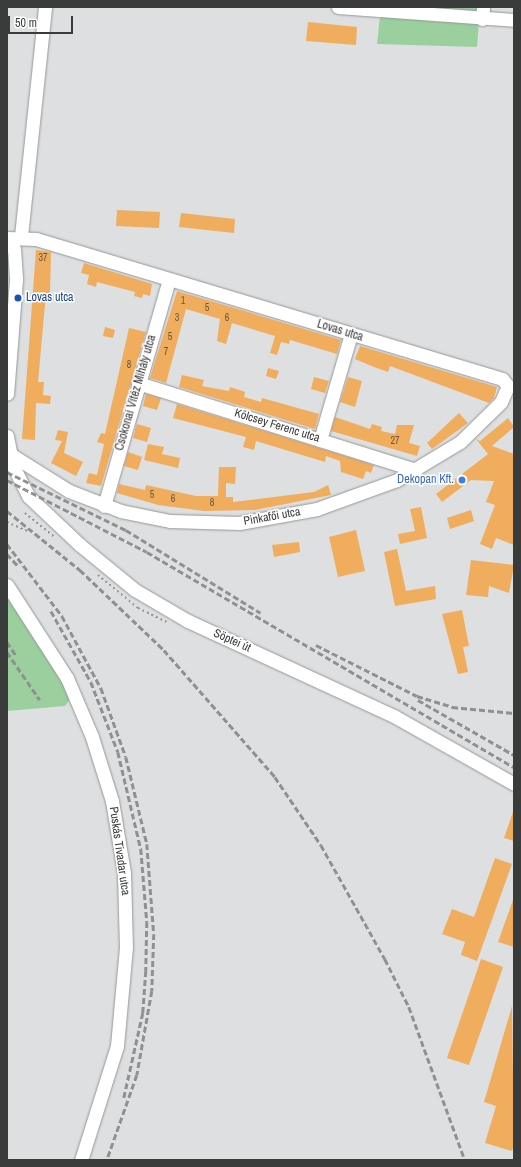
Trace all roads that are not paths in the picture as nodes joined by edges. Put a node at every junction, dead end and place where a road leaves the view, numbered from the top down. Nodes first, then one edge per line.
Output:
1 (45, 7) edge
2 (338, 7) edge
3 (483, 13) edge
4 (514, 20) edge
5 (21, 236) junction
6 (7, 238) edge
7 (169, 280) junction
8 (351, 334) junction
9 (138, 383) junction
10 (508, 386) joint
11 (7, 394) edge
12 (7, 436) edge
13 (320, 440) junction
14 (10, 454) junction
15 (416, 470) junction
16 (104, 506) junction
17 (7, 585) edge
18 (514, 784) edge
19 (81, 1160) edge

1 - 5 street
2 - 3 street
3 - 4 street
5 - 6 street, Lovas utca
5 - 7 street, Lovas utca
6 - 11 street
7 - 8 street, Lovas utca
7 - 9 street, Csokonai Vitéz Mihály utca
8 - 10 street, Lovas utca
8 - 13 street
9 - 13 street, Kölcsey Ferenc utca
9 - 16 street, Csokonai Vitéz Mihály utca
10 - 15 street, Pinkafői utca
12 - 14 street, Söptei út
13 - 15 street, Kölcsey Ferenc utca
14 - 16 street, Pinkafői utca
14 - 18 street, Söptei út
15 - 16 street, Pinkafői utca
17 - 19 street, Puskás Tivadar utca

